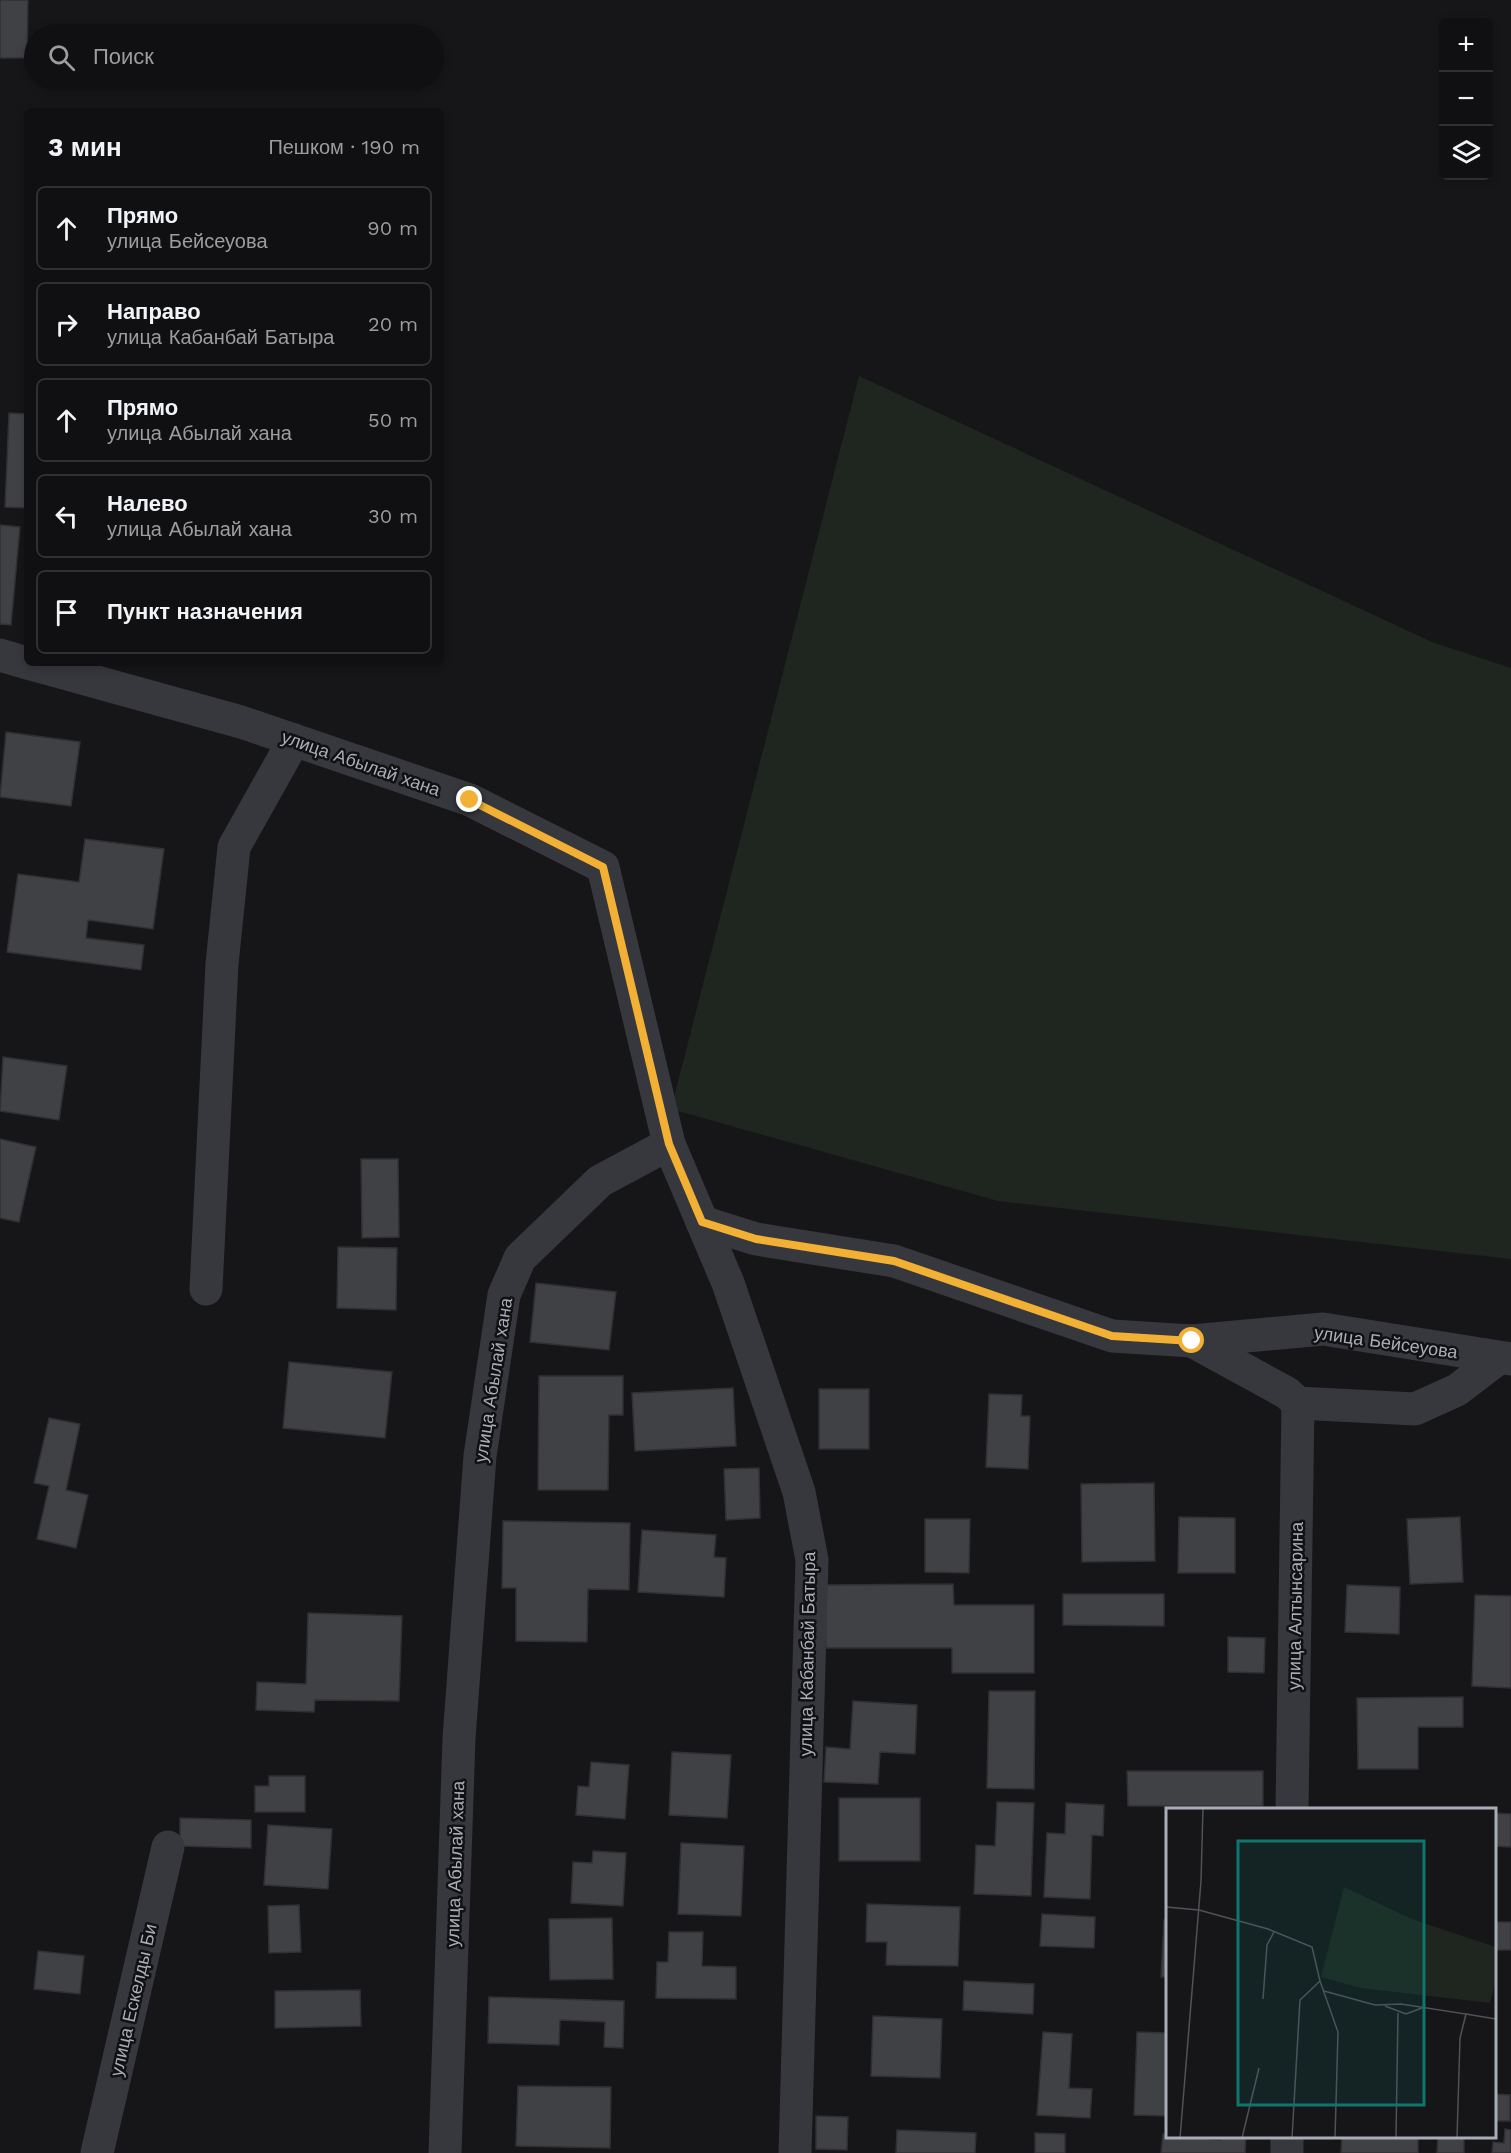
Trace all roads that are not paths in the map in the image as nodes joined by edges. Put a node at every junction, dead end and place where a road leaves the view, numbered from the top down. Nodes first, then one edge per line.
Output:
1 (0, 655) edge
2 (24, 662) edge
3 (39, 666) edge
4 (294, 740) junction
5 (669, 1144) junction
6 (702, 1222) junction
7 (206, 1289) dead end
8 (1192, 1341) junction
9 (1505, 1358) edge
10 (1298, 1403) junction
11 (1292, 1808) edge
12 (168, 1847) dead end
13 (97, 2153) edge
14 (445, 2153) edge
15 (795, 2153) edge

1 - 2 street, улица Абылай хана
3 - 4 street, улица Абылай хана
4 - 5 street, улица Абылай хана
4 - 7 street
5 - 6 street, улица Кабанбай Батыра
5 - 14 street, улица Абылай хана
6 - 8 street, улица Бейсеуова
6 - 15 street, улица Кабанбай Батыра
8 - 9 street, улица Бейсеуова
8 - 10 street
9 - 10 street
10 - 11 street, улица Алтынсарина
12 - 13 street, улица Ескелды Би

